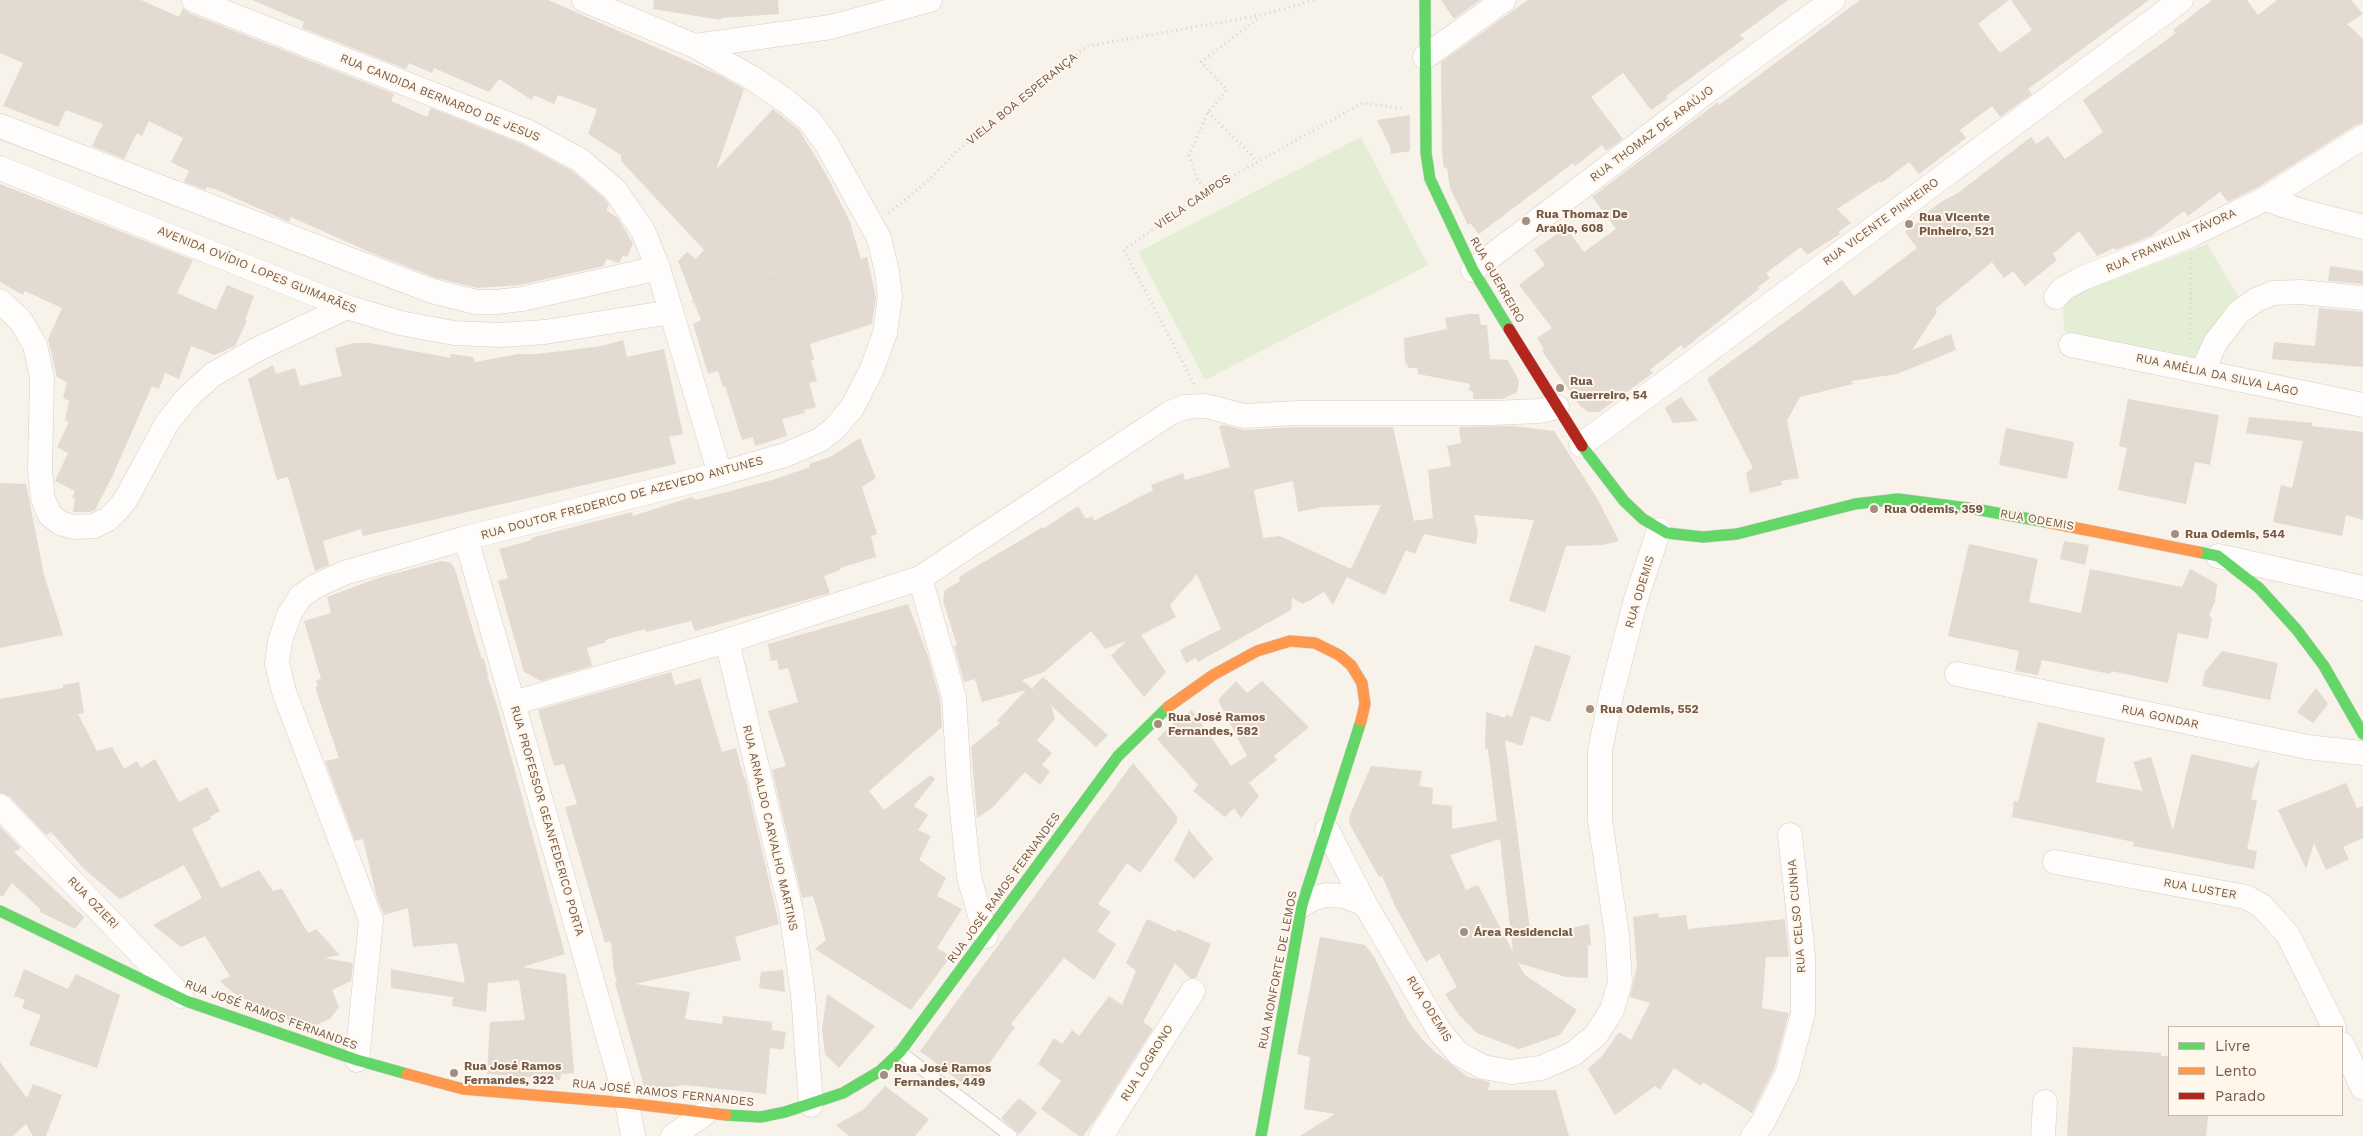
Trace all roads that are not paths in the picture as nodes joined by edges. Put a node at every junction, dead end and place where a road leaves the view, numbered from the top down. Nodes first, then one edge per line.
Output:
1 (194, 0) edge
2 (584, 0) edge
3 (930, 0) edge
4 (1425, 0) edge
5 (1504, 0) edge
6 (1833, 0) edge
7 (2181, 0) edge
8 (695, 46) junction
9 (1425, 57) junction
10 (0, 126) edge
11 (2363, 137) edge
12 (0, 168) edge
13 (2265, 199) junction
14 (2363, 227) edge
15 (658, 268) junction
16 (1473, 270) junction
17 (2056, 297) dead end
18 (2363, 298) edge
19 (0, 301) edge
20 (347, 308) junction
21 (671, 310) junction
22 (2071, 345) dead end
23 (2196, 370) junction
24 (2363, 405) edge
25 (1557, 407) junction
26 (1581, 445) junction
27 (720, 474) junction
28 (1659, 530) junction
29 (466, 538) junction
30 (2218, 556) junction
31 (920, 578) junction
32 (2363, 588) edge
33 (727, 641) junction
34 (1957, 674) dead end
35 (513, 704) junction
36 (1360, 726) joint
37 (2363, 734) edge
38 (2363, 753) edge
39 (0, 806) edge
40 (1327, 830) junction
41 (1790, 835) dead end
42 (2055, 862) dead end
43 (1365, 904) junction
44 (1302, 905) junction
45 (0, 911) edge
46 (986, 936) junction
47 (1193, 990) dead end
48 (186, 1000) junction
49 (2334, 1026) edge
50 (2343, 1046) edge
51 (900, 1052) junction
52 (356, 1060) junction
53 (2363, 1088) edge
54 (2045, 1102) dead end
55 (627, 1103) junction
56 (811, 1105) junction
57 (704, 1114) junction
58 (633, 1136) edge
59 (672, 1136) edge
60 (1011, 1136) edge
61 (1102, 1136) edge
62 (1261, 1136) edge
63 (1754, 1136) edge
64 (2043, 1136) edge

1 - 15 street, RUA CANDIDA BERNARDO DE JESUS
2 - 8 street, RUA DOUTOR FREDERICO DE AZEVEDO ANTUNES
3 - 8 street
4 - 9 street, RUA GUERREIRO
5 - 9 street
6 - 16 street, RUA THOMAZ DE ARAÚJO
7 - 26 street, RUA VICENTE PINHEIRO
8 - 27 street, RUA DOUTOR FREDERICO DE AZEVEDO ANTUNES
9 - 16 street, RUA GUERREIRO
10 - 15 street
11 - 13 street, RUA FRANKILIN TÁVORA
12 - 20 street, AVENIDA OVÍDIO LOPES GUIMARÃES
13 - 14 street
13 - 17 street, RUA FRANKILIN TÁVORA
15 - 21 street, RUA CANDIDA BERNARDO DE JESUS
16 - 25 street, RUA GUERREIRO
18 - 23 street
19 - 20 street
20 - 21 street, AVENIDA OVÍDIO LOPES GUIMARÃES
21 - 27 street, RUA CANDIDA BERNARDO DE JESUS
22 - 23 street, RUA AMÉLIA DA SILVA LAGO
23 - 24 street, RUA AMÉLIA DA SILVA LAGO
25 - 26 street, RUA GUERREIRO
25 - 31 street
26 - 28 street, RUA GUERREIRO
27 - 29 street, RUA DOUTOR FREDERICO DE AZEVEDO ANTUNES
28 - 30 street, RUA ODEMIS
28 - 43 street, RUA ODEMIS
29 - 35 street, RUA PROFESSOR GEANFEDERICO PORTA
29 - 52 street, RUA DOUTOR FREDERICO DE AZEVEDO ANTUNES
30 - 32 street, RUA ODEMIS
30 - 37 street
31 - 33 street
31 - 46 street
33 - 35 street
33 - 56 street, RUA ARNALDO CARVALHO MARTINS
34 - 38 street, RUA GONDAR
35 - 55 street, RUA PROFESSOR GEANFEDERICO PORTA
36 - 40 street, RUA MONFORTE DE LEMOS
36 - 46 street, RUA JOSÉ RAMOS FERNANDES
39 - 48 street, RUA OZIERI
40 - 43 street, RUA ODEMIS
40 - 44 street, RUA MONFORTE DE LEMOS
41 - 63 street, RUA CELSO CUNHA
42 - 49 street, RUA LUSTER
43 - 44 street
44 - 62 street, RUA MONFORTE DE LEMOS
45 - 48 street, RUA JOSÉ RAMOS FERNANDES
46 - 51 street, RUA JOSÉ RAMOS FERNANDES
47 - 61 street, RUA LOGRONO
48 - 52 street, RUA JOSÉ RAMOS FERNANDES
50 - 53 street
51 - 56 street, RUA JOSÉ RAMOS FERNANDES
51 - 60 lane
52 - 55 street, RUA JOSÉ RAMOS FERNANDES
54 - 64 street
55 - 57 street, RUA JOSÉ RAMOS FERNANDES
55 - 58 street, RUA PROFESSOR GEANFEDERICO PORTA
56 - 57 street, RUA JOSÉ RAMOS FERNANDES
57 - 59 street

